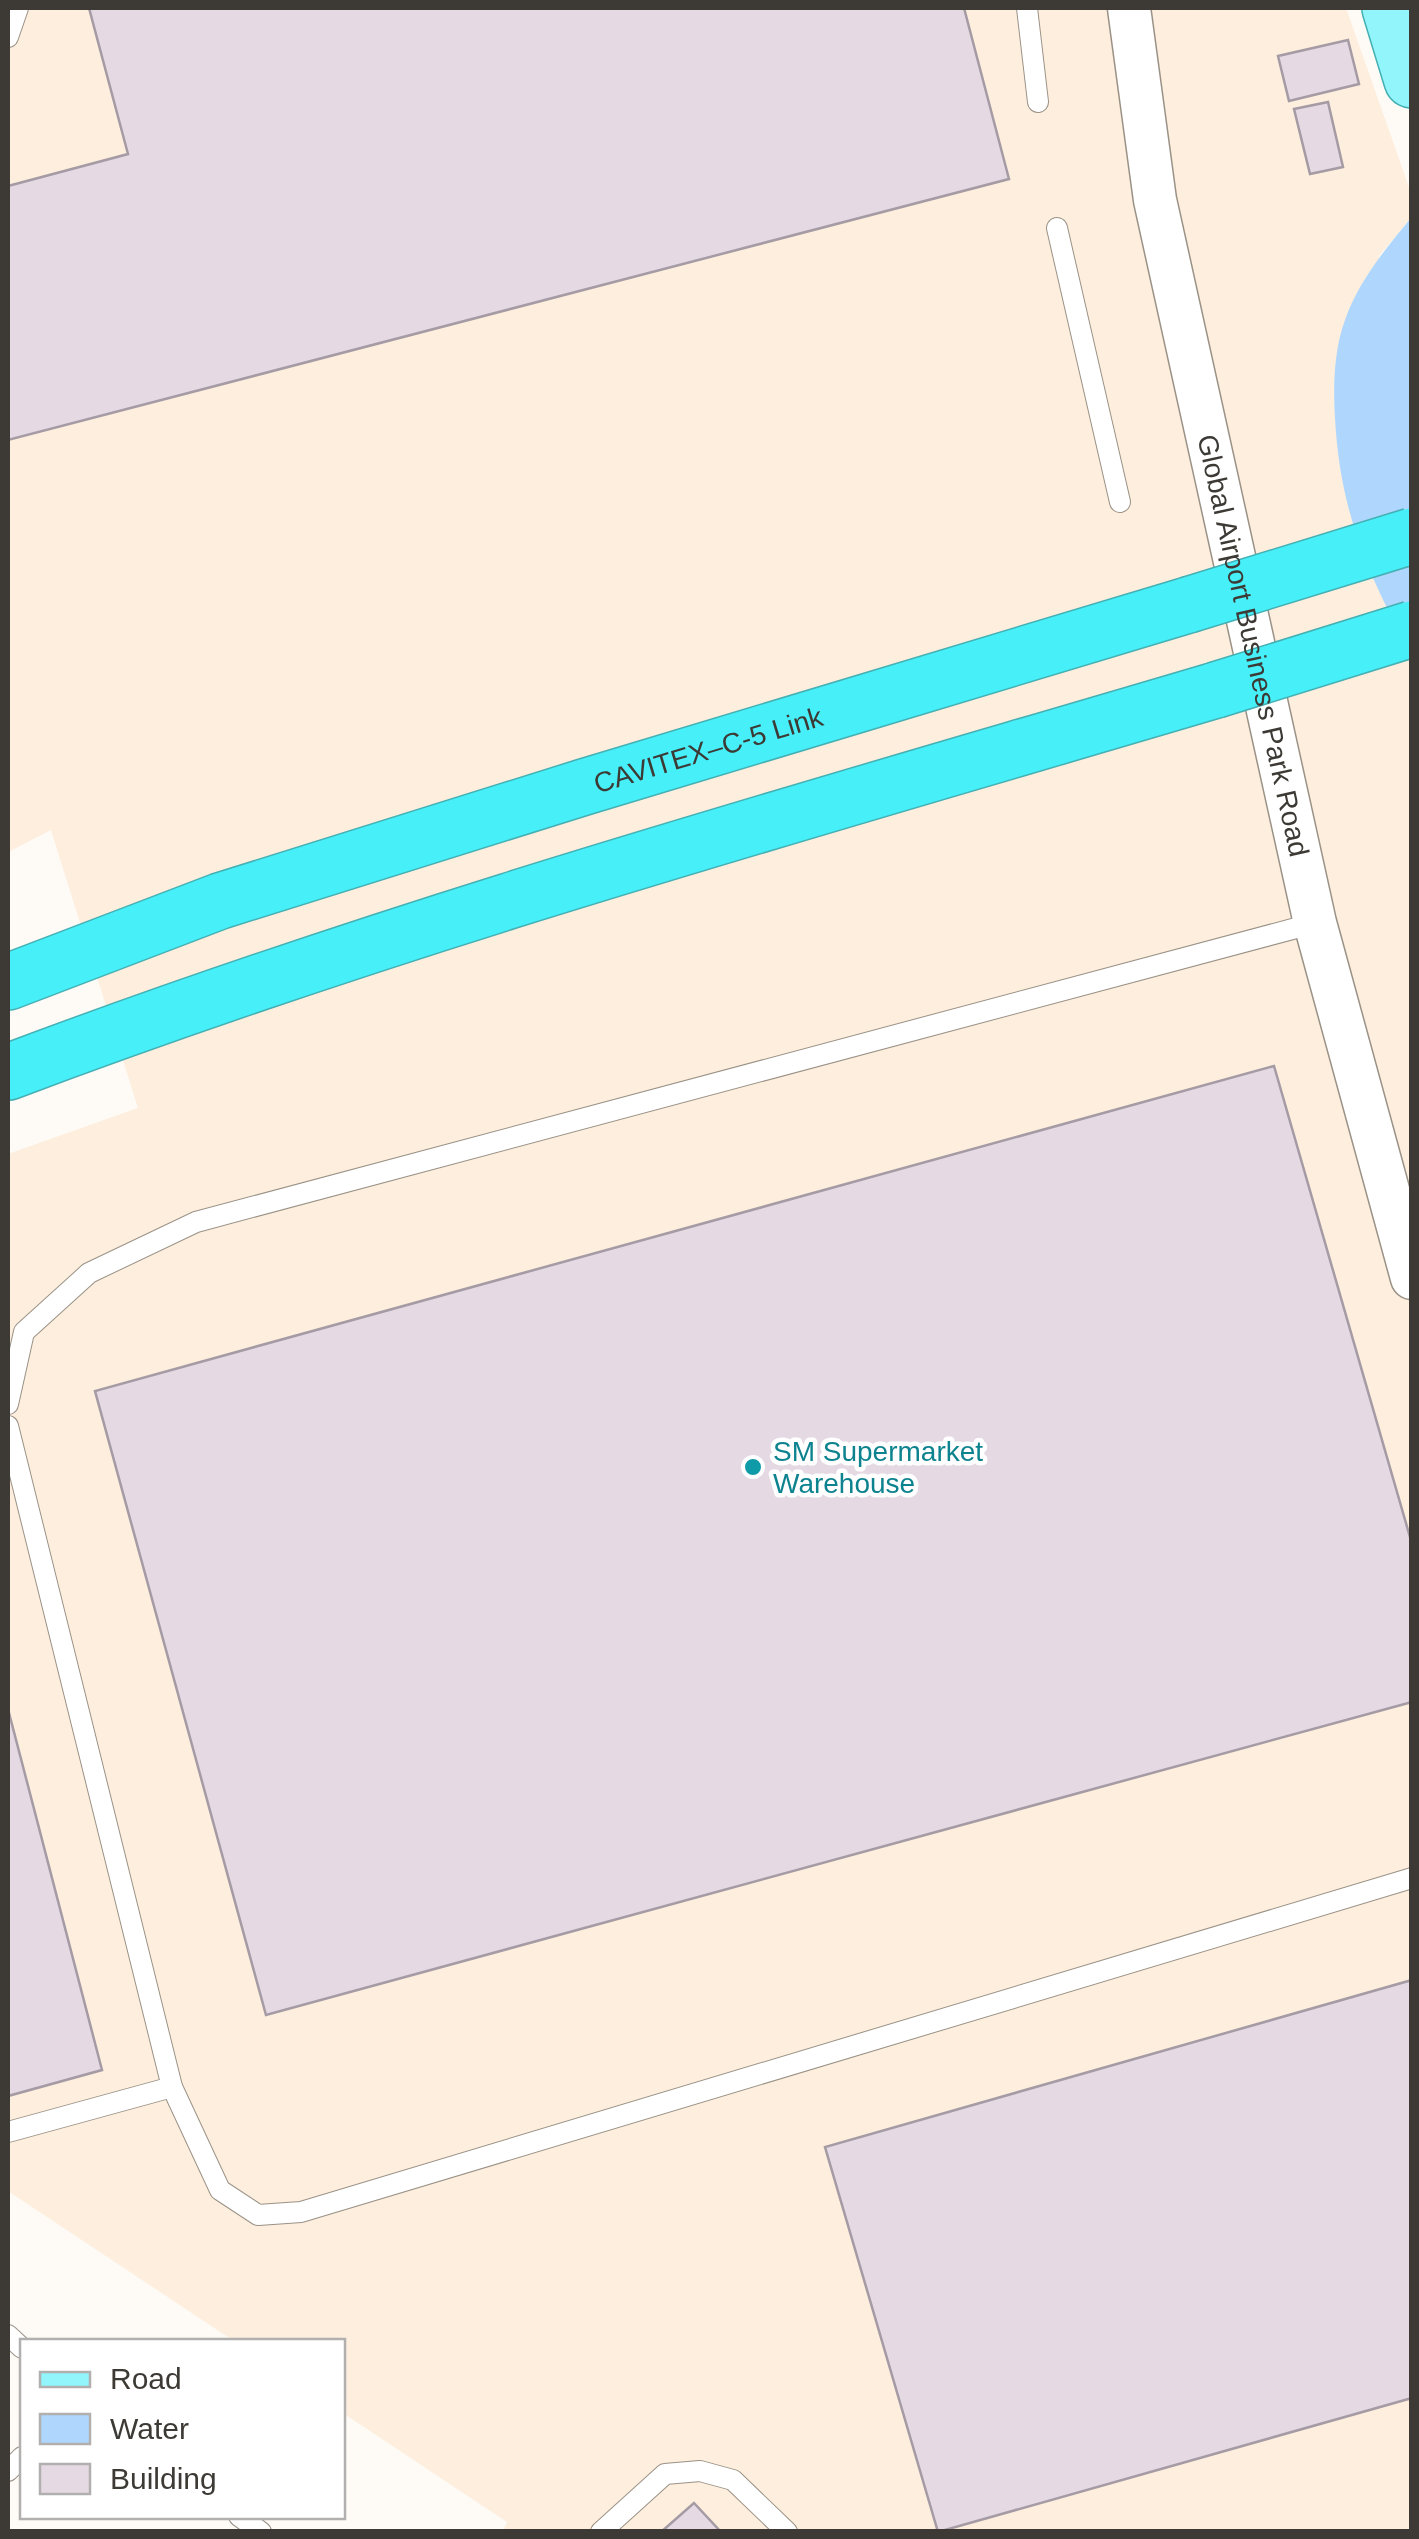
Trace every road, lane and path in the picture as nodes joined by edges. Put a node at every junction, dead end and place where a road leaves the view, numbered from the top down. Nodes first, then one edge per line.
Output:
1 (18, 8) edge
2 (1027, 8) edge
3 (1129, 8) edge
4 (1390, 8) edge
5 (8, 36) edge
6 (1412, 80) edge
7 (1038, 102) dead end
8 (1057, 228) dead end
9 (1120, 502) dead end
10 (1412, 536) edge
11 (1412, 629) edge
12 (1315, 923) junction
13 (8, 982) edge
14 (8, 1072) edge
15 (1412, 1278) edge
16 (8, 1404) edge
17 (8, 1426) edge
18 (1412, 1878) edge
19 (172, 2087) junction
20 (8, 2132) edge
21 (237, 2523) edge
22 (261, 2532) edge
23 (601, 2532) edge
24 (787, 2532) edge

1 - 5 lane
2 - 7 lane
3 - 12 street, Global Airport Business Park Road
4 - 6 main road
8 - 9 lane
10 - 13 highway, CAVITEX–C-5 Link, bridge
11 - 14 highway, bridge
12 - 15 street, Global Airport Business Park Road
12 - 16 lane
17 - 19 lane
18 - 19 lane
19 - 20 lane
21 - 22 lane
23 - 24 lane

